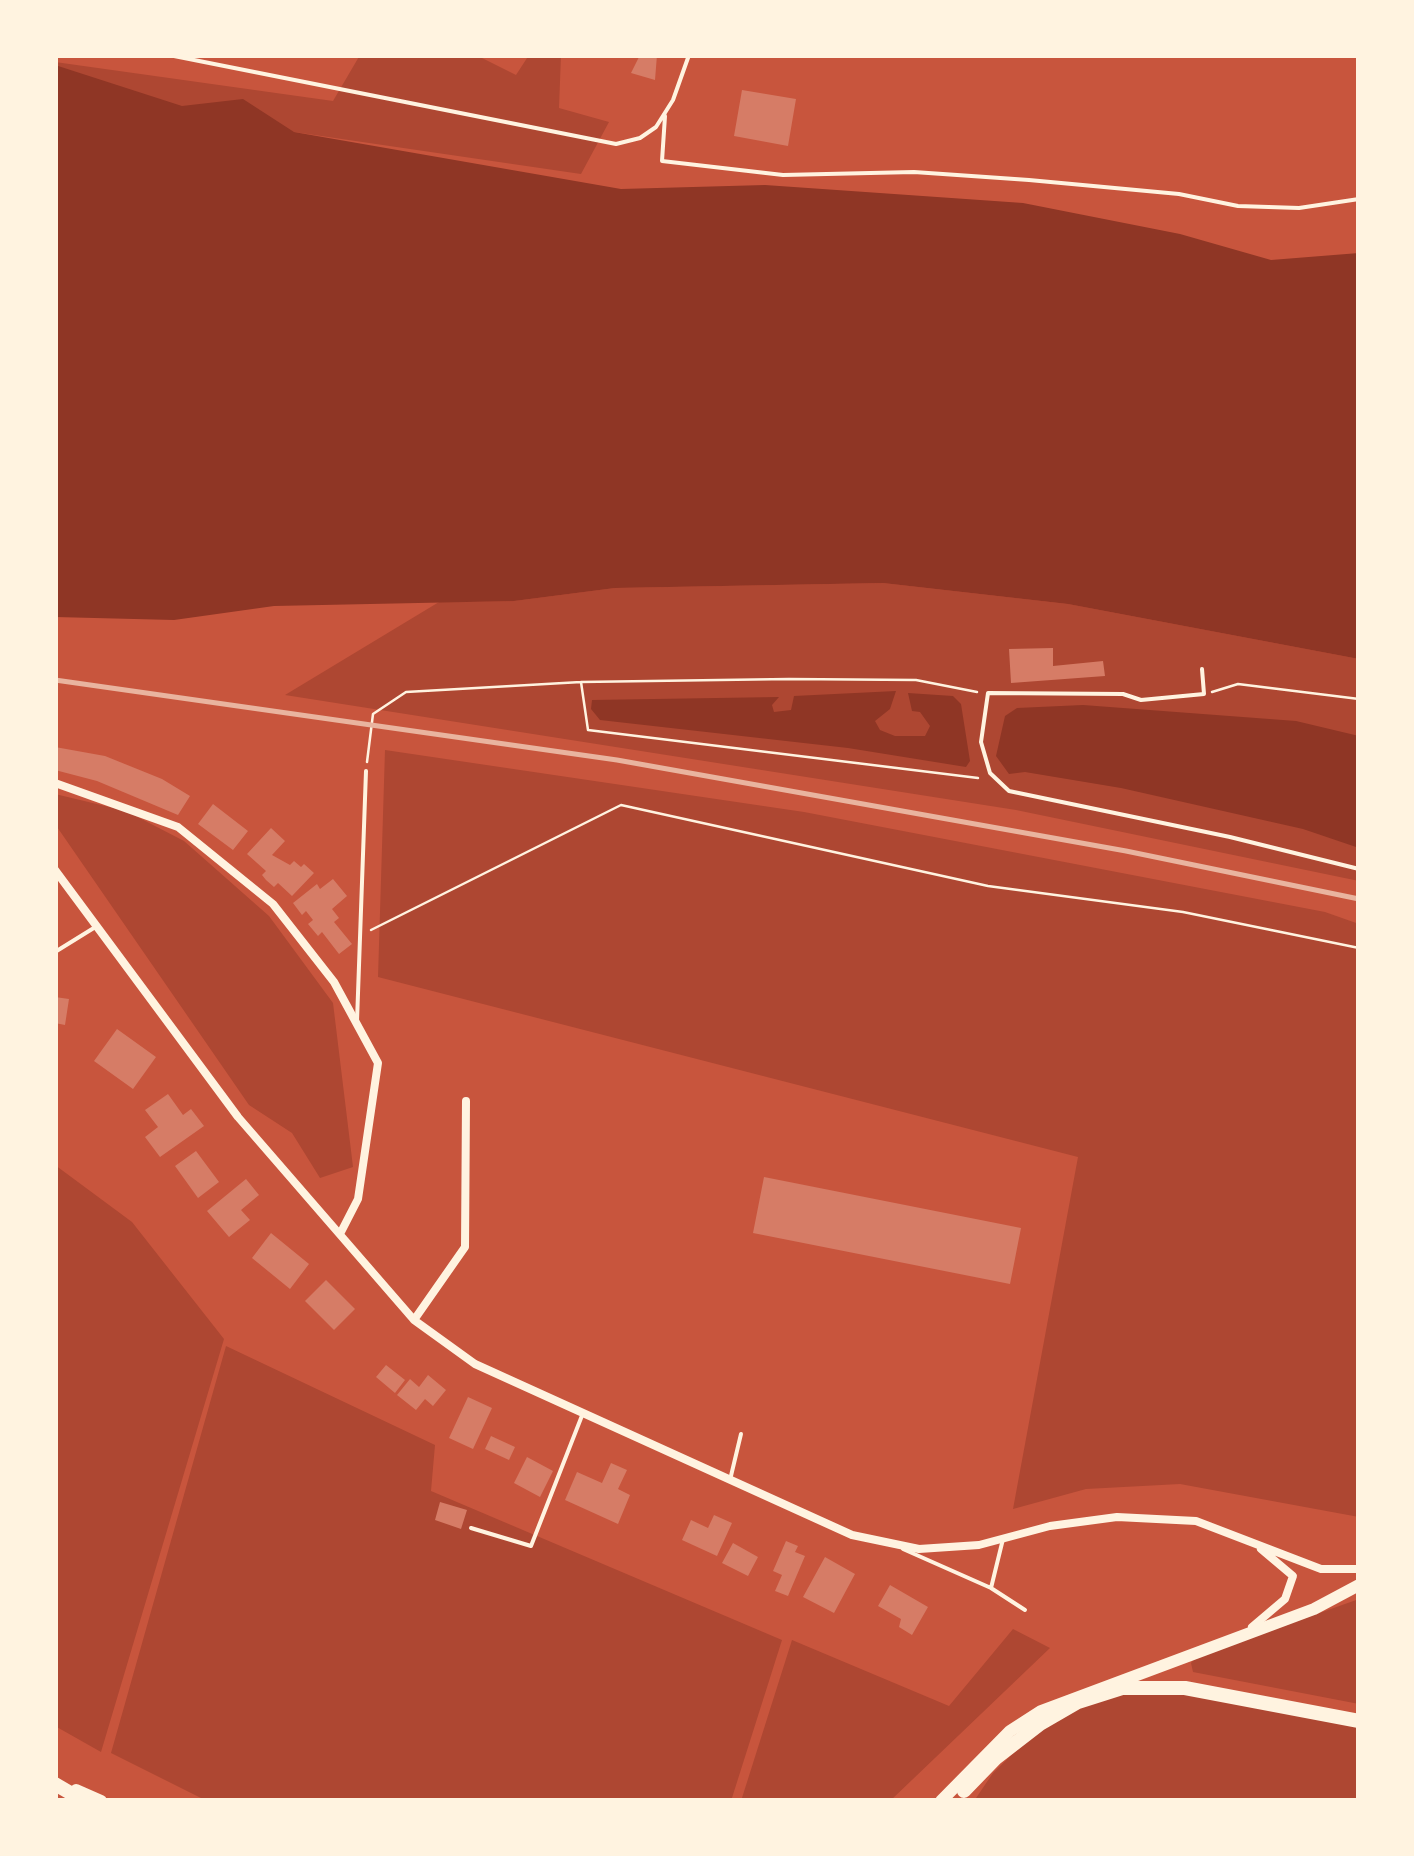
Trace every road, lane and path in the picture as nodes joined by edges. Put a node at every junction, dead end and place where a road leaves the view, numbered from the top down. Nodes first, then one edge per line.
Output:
1 (169, 55) edge
2 (689, 55) edge
3 (665, 116) junction
4 (1359, 198) edge
5 (1202, 669) dead end
6 (581, 682) junction
7 (988, 693) junction
8 (1204, 694) junction
9 (1359, 699) edge
10 (366, 771) joint
11 (995, 780) junction
12 (55, 783) edge
13 (1359, 869) edge
14 (55, 870) edge
15 (97, 926) junction
16 (360, 935) junction
17 (1359, 948) edge
18 (55, 952) edge
19 (357, 1024) junction
20 (466, 1101) dead end
21 (340, 1234) junction
22 (414, 1320) junction
23 (583, 1413) junction
24 (741, 1434) dead end
25 (730, 1480) junction
26 (471, 1528) dead end
27 (1240, 1538) junction
28 (1003, 1539) junction
29 (890, 1543) junction
30 (1359, 1569) edge
31 (1359, 1584) edge
32 (991, 1588) junction
33 (1025, 1610) dead end
34 (1230, 1640) junction
35 (1359, 1721) edge
36 (1010, 1731) junction
37 (55, 1783) edge
38 (962, 1796) edge
39 (84, 1801) edge
40 (101, 1801) edge
41 (941, 1801) edge

1 - 3 lane
2 - 3 lane
3 - 4 lane
5 - 8 lane
6 - 7 path
6 - 10 path
6 - 11 path
7 - 8 lane
7 - 11 lane
8 - 9 path
10 - 16 lane
11 - 13 lane
12 - 19 street
14 - 15 street
15 - 18 lane
15 - 21 street
16 - 17 path
16 - 19 lane
19 - 21 street
20 - 22 street
21 - 22 street
22 - 23 street
23 - 25 street
23 - 26 lane
24 - 25 lane
25 - 29 street
27 - 28 street
27 - 30 street
27 - 34 street
28 - 29 street
28 - 32 lane
29 - 32 lane
31 - 34 highway
32 - 33 lane
34 - 36 highway
35 - 38 highway
36 - 38 highway
36 - 41 highway
37 - 39 highway
37 - 40 highway

